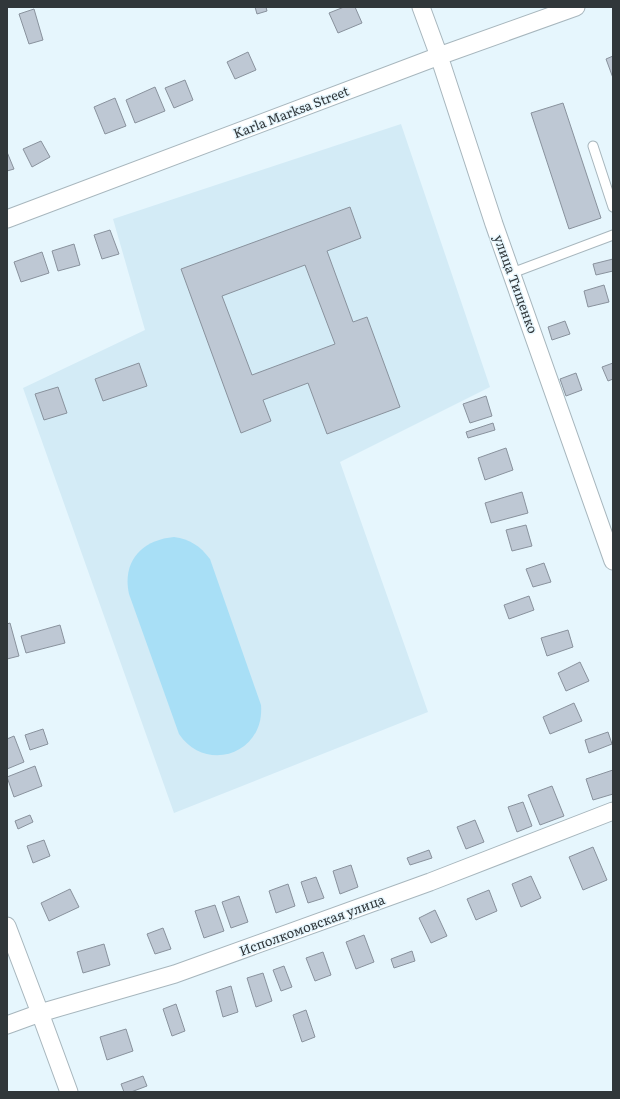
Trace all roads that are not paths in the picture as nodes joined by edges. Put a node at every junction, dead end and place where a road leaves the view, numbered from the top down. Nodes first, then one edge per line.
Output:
1 (421, 7) edge
2 (576, 7) edge
3 (439, 56) junction
4 (593, 146) dead end
5 (613, 207) edge
6 (7, 219) edge
7 (613, 234) edge
8 (512, 273) junction
9 (613, 561) edge
10 (613, 811) edge
11 (7, 926) edge
12 (40, 1013) junction
13 (7, 1025) edge
14 (69, 1092) edge

1 - 3 street, улица Тищенко
2 - 3 street, Karla Marksa Street
3 - 6 street, Karla Marksa Street
3 - 8 street, улица Тищенко
4 - 5 lane
7 - 8 lane
8 - 9 street, улица Тищенко
10 - 12 street, Исполкомовская улица
11 - 12 street
12 - 13 street, Исполкомовская улица
12 - 14 street

